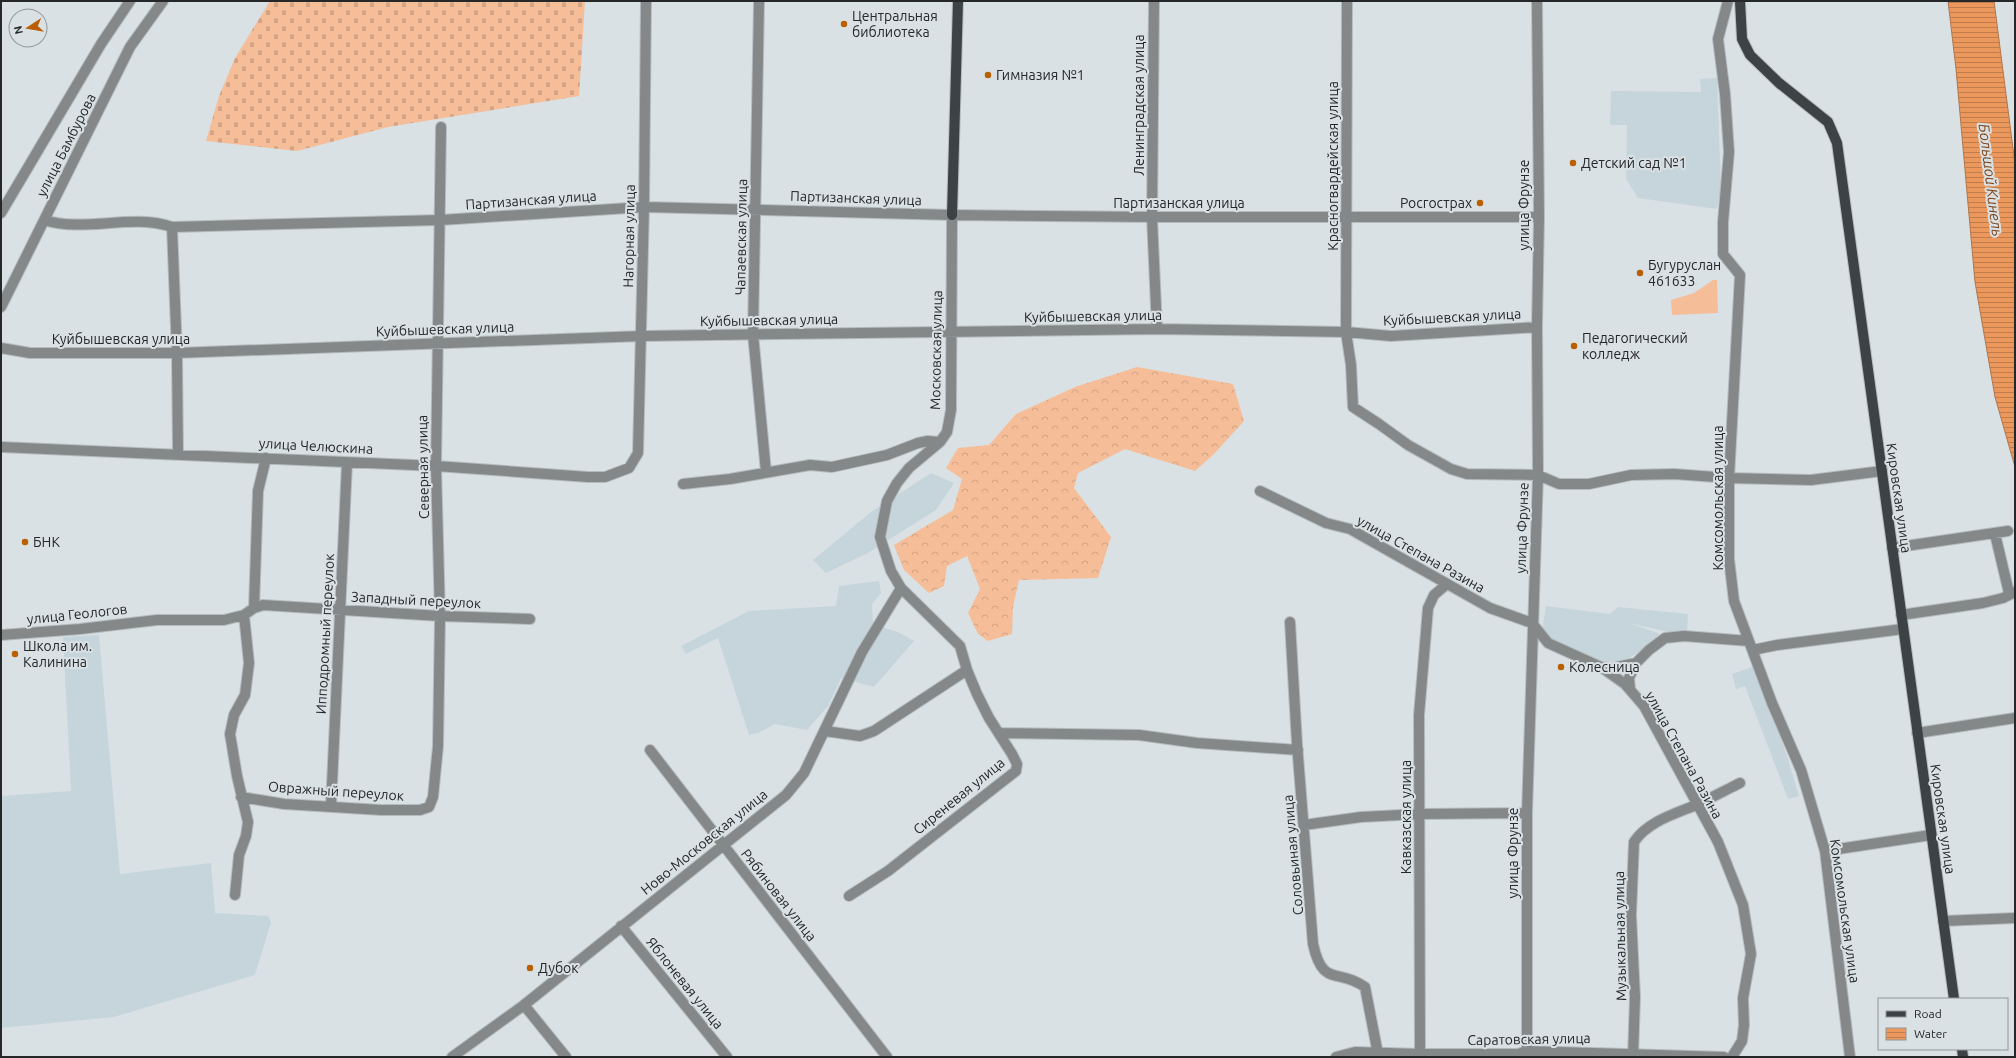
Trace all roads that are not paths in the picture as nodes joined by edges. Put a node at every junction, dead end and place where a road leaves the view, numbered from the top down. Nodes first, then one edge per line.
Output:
1 (130, 1) edge
2 (163, 1) edge
3 (646, 1) edge
4 (759, 1) edge
5 (958, 1) edge
6 (1154, 1) edge
7 (1347, 1) edge
8 (1537, 1) edge
9 (1728, 1) edge
10 (1740, 1) edge
11 (441, 127) dead end
12 (644, 207) junction
13 (756, 209) junction
14 (1, 213) edge
15 (952, 216) junction
16 (1348, 216) junction
17 (1152, 217) junction
18 (1539, 217) junction
19 (44, 220) junction
20 (441, 220) junction
21 (172, 227) junction
22 (1, 307) edge
23 (1537, 327) junction
24 (1156, 330) junction
25 (950, 332) junction
26 (1346, 332) junction
27 (754, 334) junction
28 (642, 336) junction
29 (437, 343) junction
30 (1, 348) edge
31 (177, 353) junction
32 (940, 442) junction
33 (1, 447) edge
34 (178, 455) junction
35 (266, 458) junction
36 (348, 463) junction
37 (436, 466) junction
38 (629, 468) joint
39 (1882, 471) junction
40 (766, 472) junction
41 (1538, 475) junction
42 (1729, 478) junction
43 (683, 484) dead end
44 (1260, 490) dead end
45 (2008, 531) dead end
46 (1995, 534) junction
47 (1892, 548) junction
48 (1447, 584) junction
49 (901, 588) junction
50 (2012, 593) edge
51 (254, 608) junction
52 (340, 610) junction
53 (244, 615) junction
54 (1901, 615) junction
55 (440, 616) junction
56 (530, 619) dead end
57 (1290, 622) dead end
58 (1532, 623) junction
59 (1903, 629) junction
60 (1, 635) edge
61 (1751, 645) junction
62 (960, 646) joint
63 (1636, 663) junction
64 (1601, 667) junction
65 (967, 670) junction
66 (1630, 688) junction
67 (2015, 718) edge
68 (825, 731) junction
69 (998, 733) junction
70 (1917, 733) junction
71 (650, 750) dead end
72 (1298, 750) junction
73 (1740, 783) dead end
74 (241, 798) junction
75 (1696, 805) junction
76 (332, 806) junction
77 (429, 807) joint
78 (1527, 812) junction
79 (1420, 814) junction
80 (1304, 826) junction
81 (1931, 835) junction
82 (723, 846) junction
83 (1825, 851) junction
84 (235, 895) dead end
85 (849, 896) dead end
86 (2015, 918) edge
87 (1943, 921) junction
88 (621, 926) junction
89 (1954, 998) edge
90 (524, 1005) junction
91 (1378, 1054) junction
92 (1527, 1054) edge
93 (1633, 1055) edge
94 (1420, 1056) edge
95 (452, 1057) edge
96 (566, 1057) edge
97 (727, 1057) edge
98 (887, 1057) edge
99 (1336, 1057) edge
100 (1724, 1057) edge
101 (1732, 1057) edge
102 (1850, 1057) edge

1 - 14 street
2 - 19 street, улица Бамбурова
3 - 12 street, Нагорная улица
4 - 13 street, Чапаевская улица
5 - 15 main road, Московская улица
6 - 17 street, Ленинградская улица
7 - 16 street, Красногвардейская улица
8 - 18 street, улица Фрунзе
9 - 42 street, Комсомольская улица
10 - 39 main road, Кировская улица
11 - 20 street, Северная улица
12 - 13 street, Партизанская улица
12 - 20 street, Партизанская улица
12 - 28 street, Нагорная улица
13 - 15 street, Партизанская улица
13 - 27 street, Чапаевская улица
15 - 17 street, Партизанская улица
15 - 25 street, Московская улица
16 - 17 street, Партизанская улица
16 - 18 street, Партизанская улица
16 - 26 street, Красногвардейская улица
17 - 24 street, Ленинградская улица
18 - 23 street, улица Фрунзе
19 - 21 street, Партизанская улица
19 - 22 street, улица Бамбурова
20 - 21 street, Партизанская улица
20 - 29 street, Северная улица
21 - 31 street
23 - 26 street, Куйбышевская улица
23 - 41 street, улица Фрунзе
24 - 25 street, Куйбышевская улица
24 - 26 street, Куйбышевская улица
25 - 27 street, Куйбышевская улица
25 - 32 street, Московская улица
26 - 41 street, Красногвардейская улица
27 - 28 street, Куйбышевская улица
27 - 40 street, Чапаевская улица
28 - 29 street, Куйбышевская улица
28 - 38 street, Нагорная улица
29 - 31 street, Куйбышевская улица
29 - 37 street, Северная улица
30 - 31 street, Куйбышевская улица
31 - 34 street
32 - 40 street
32 - 49 street, Московская улица
33 - 34 street, улица Челюскина
34 - 35 street, улица Челюскина
35 - 36 street, улица Челюскина
35 - 51 street
36 - 37 street, улица Челюскина
36 - 52 street, Ипподромный переулок
37 - 38 street, улица Челюскина
37 - 55 street, Северная улица
39 - 42 street
39 - 47 main road, Кировская улица
40 - 43 street
41 - 42 street
41 - 58 street, улица Фрунзе
42 - 61 street, Комсомольская улица
44 - 48 street, улица Степана Разина
45 - 46 street
46 - 47 street
46 - 50 street
47 - 54 main road, Кировская улица
48 - 58 street, улица Степана Разина
48 - 79 street, Кавказская улица
49 - 62 street, Московская улица
49 - 68 street, Ново-Московская улица
50 - 54 street
51 - 52 street, Западный переулок
51 - 53 street
52 - 55 street, Западный переулок
52 - 76 street, Ипподромный переулок
53 - 60 street, улица Геологов
53 - 74 street
54 - 59 main road, Кировская улица
55 - 56 street, Западный переулок
55 - 77 street, Северная улица
57 - 72 street, Соловьиная улица
58 - 64 street, улица Степана Разина
58 - 78 street, улица Фрунзе
59 - 61 street
59 - 70 main road, Кировская улица
61 - 63 street
61 - 83 street, Комсомольская улица
62 - 65 street, Сиреневая улица
63 - 64 street
63 - 66 street
64 - 66 street, улица Степана Разина
65 - 68 street
65 - 69 street, Сиреневая улица
66 - 75 street, улица Степана Разина
67 - 70 street
68 - 82 street, Ново-Московская улица
69 - 72 street
69 - 85 street, Сиреневая улица
70 - 81 main road, Кировская улица
71 - 82 street, Рябиновая улица
72 - 80 street, Соловьиная улица
73 - 75 street, Музыкальная улица
74 - 76 street, Овражный переулок
74 - 84 street
75 - 93 street, Музыкальная улица
75 - 101 street, улица Степана Разина
76 - 77 street, Овражный переулок
78 - 79 street
78 - 92 street, улица Фрунзе
79 - 80 street
79 - 94 street, Кавказская улица
80 - 91 street, Соловьиная улица
81 - 83 street
81 - 87 main road, Кировская улица
82 - 88 street, Ново-Московская улица
82 - 98 street, Рябиновая улица
83 - 102 street, Комсомольская улица
86 - 87 street
87 - 89 main road, Кировская улица
88 - 90 street, Ново-Московская улица
88 - 97 street, Яблоневая улица
90 - 95 street, Ново-Московская улица
90 - 96 street
91 - 94 street, Саратовская улица
91 - 99 street, Саратовская улица
92 - 93 street, Саратовская улица
92 - 94 street, Саратовская улица
93 - 100 street, Саратовская улица

